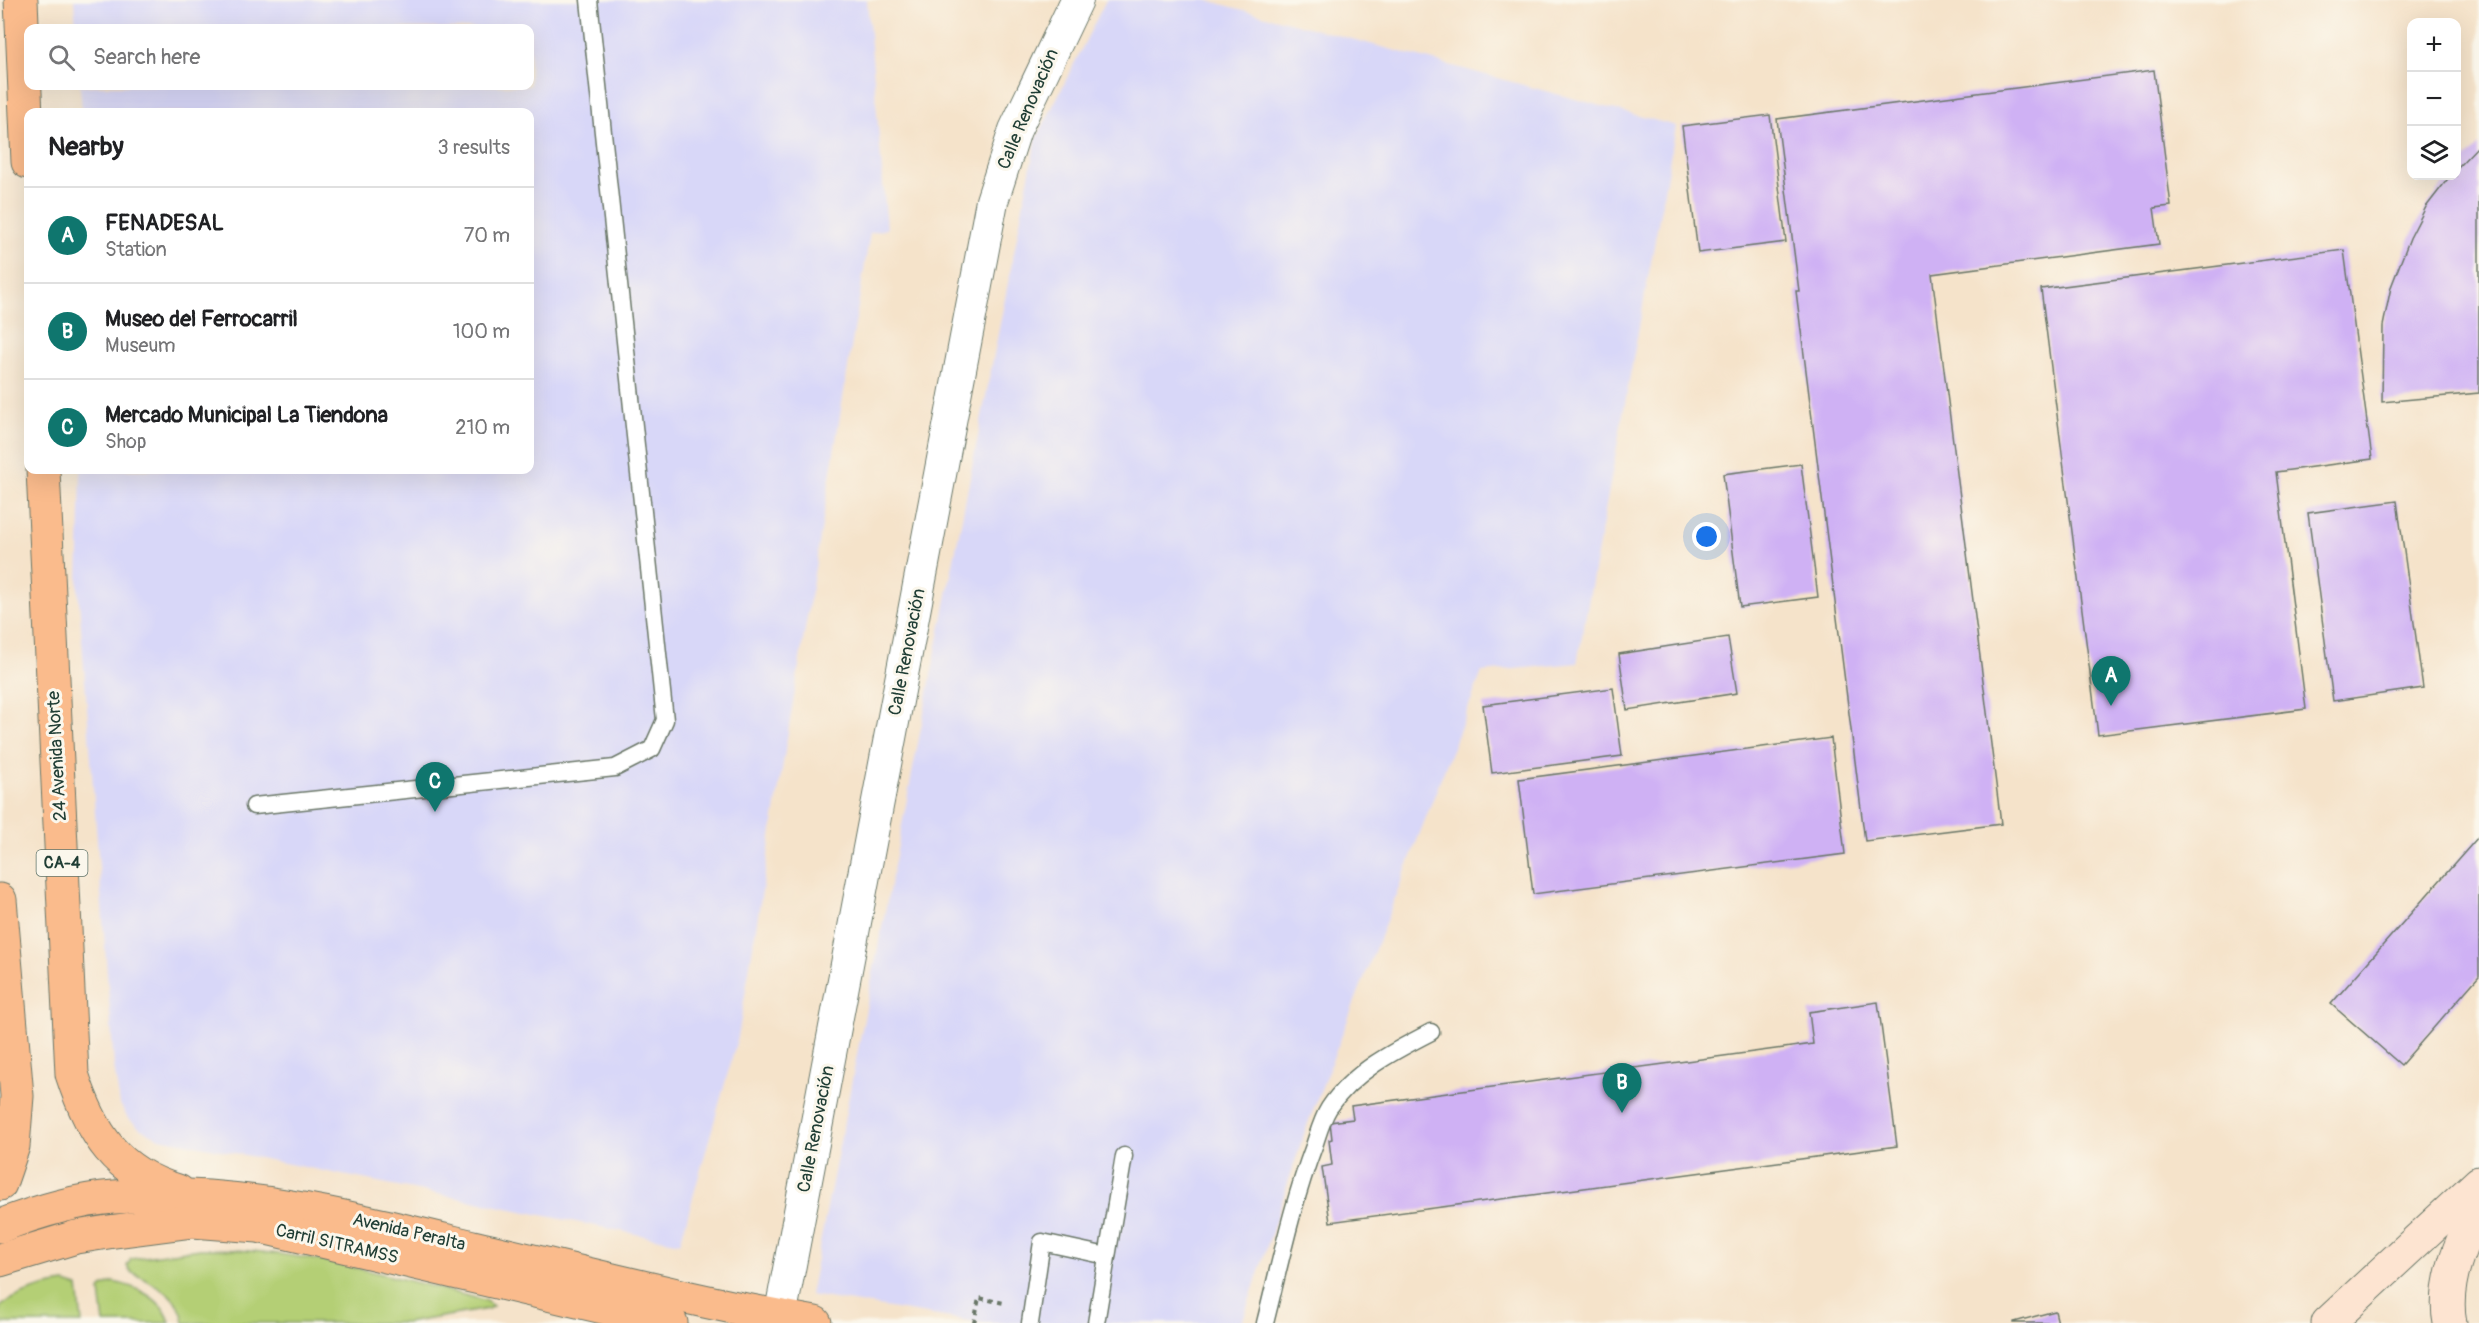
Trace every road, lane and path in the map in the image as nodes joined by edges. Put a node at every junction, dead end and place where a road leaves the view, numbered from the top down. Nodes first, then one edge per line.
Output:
1 (21, 0) edge
2 (589, 0) edge
3 (1077, 0) edge
4 (24, 69) edge
5 (25, 90) edge
6 (26, 108) edge
7 (43, 474) edge
8 (254, 806) dead end
9 (0, 900) edge
10 (1431, 1032) dead end
11 (1124, 1156) dead end
12 (2479, 1183) edge
13 (0, 1184) edge
14 (194, 1196) junction
15 (2479, 1206) edge
16 (0, 1226) edge
17 (1107, 1256) junction
18 (0, 1260) edge
19 (979, 1298) dead end
20 (780, 1317) junction
21 (671, 1323) edge
22 (815, 1323) edge
23 (974, 1323) edge
24 (1030, 1323) edge
25 (1096, 1323) edge
26 (1265, 1323) edge
27 (2328, 1323) edge
28 (2450, 1323) edge

1 - 4 main road
2 - 8 lane
3 - 20 street, Calle Renovación
5 - 6 main road
7 - 14 main road, 24 Avenida Norte / CA-4
9 - 13 main road
10 - 26 lane
11 - 17 lane
12 - 27 street
14 - 16 main road, Avenida Peralta
14 - 20 main road, Avenida Peralta
15 - 28 street
17 - 24 lane
17 - 25 lane
18 - 21 main road, Carril SITRAMSS
19 - 23 path
20 - 22 main road, Avenida Peralta

